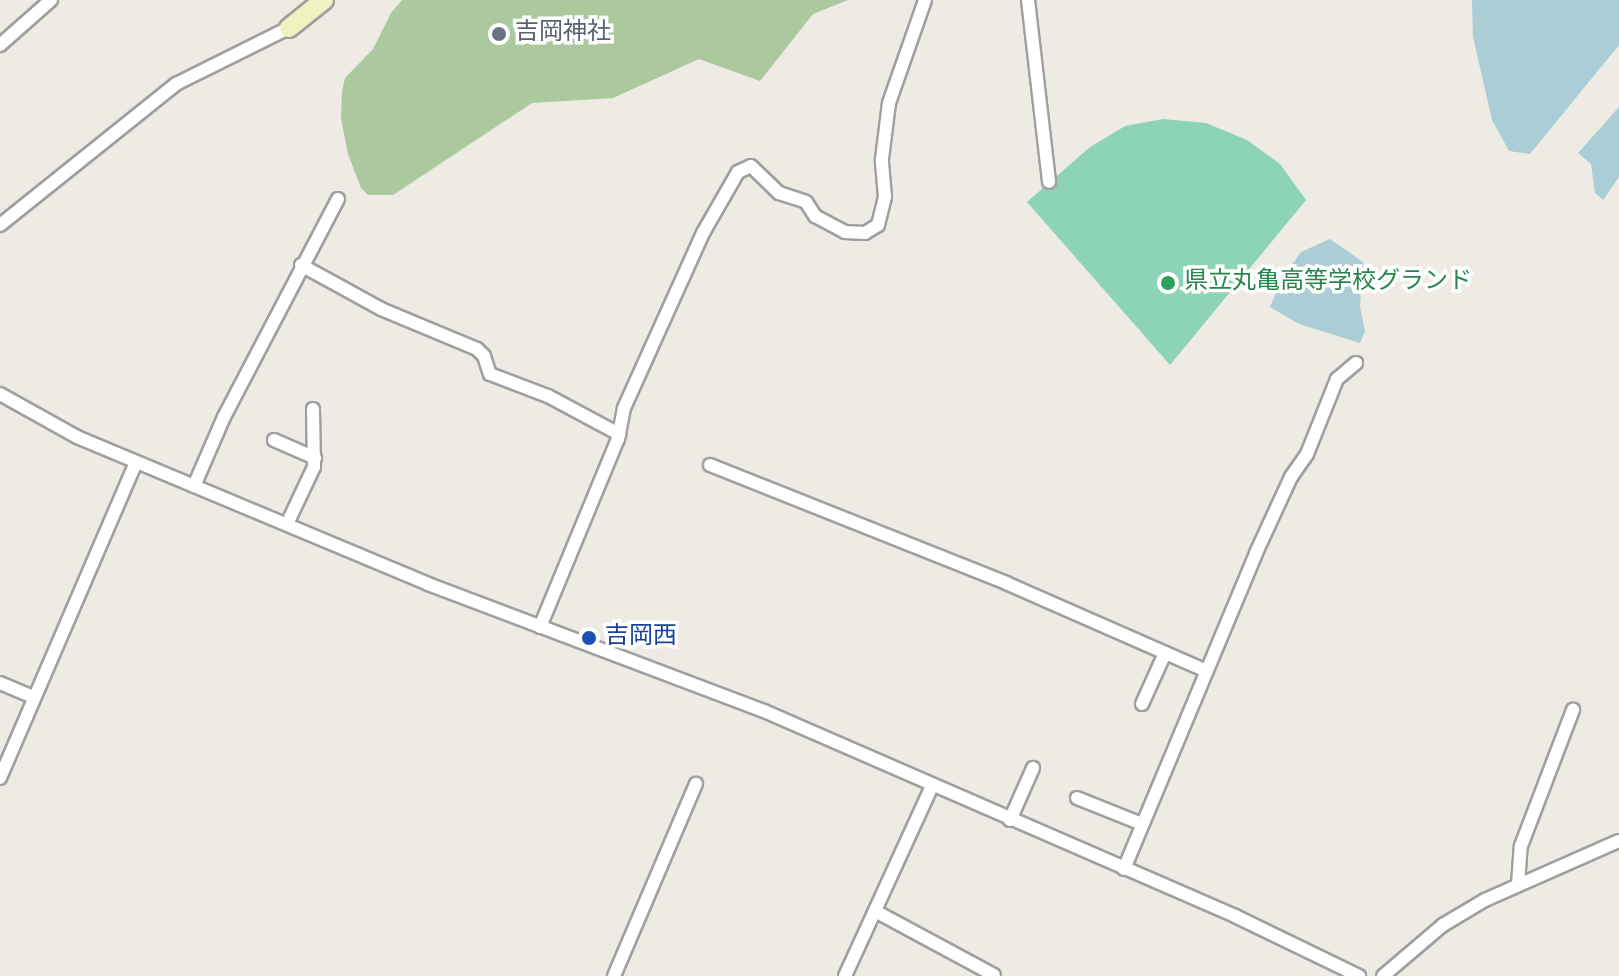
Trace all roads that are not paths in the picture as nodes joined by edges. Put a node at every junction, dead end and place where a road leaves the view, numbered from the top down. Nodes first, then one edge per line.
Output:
1 (51, 0) edge
2 (324, 0) edge
3 (925, 0) edge
4 (1028, 0) edge
5 (289, 28) joint
6 (0, 45) edge
7 (1049, 182) dead end
8 (338, 199) dead end
9 (0, 225) edge
10 (301, 265) junction
11 (1356, 363) dead end
12 (0, 394) edge
13 (313, 409) dead end
14 (619, 434) junction
15 (274, 440) dead end
16 (315, 458) junction
17 (136, 462) junction
18 (710, 465) dead end
19 (194, 486) junction
20 (287, 524) junction
21 (540, 627) junction
22 (1165, 653) junction
23 (1206, 671) junction
24 (0, 683) edge
25 (33, 697) junction
26 (1142, 704) dead end
27 (1573, 710) dead end
28 (1033, 768) dead end
29 (0, 778) edge
30 (696, 784) dead end
31 (932, 786) junction
32 (1077, 798) dead end
33 (1010, 820) junction
34 (1142, 824) junction
35 (1619, 841) edge
36 (1124, 869) junction
37 (1518, 885) junction
38 (875, 911) junction
39 (994, 975) edge
40 (614, 976) edge
41 (845, 976) edge
42 (1359, 976) edge
43 (1383, 976) edge

1 - 6 street
2 - 5 street
3 - 14 street
4 - 7 street
5 - 9 street
8 - 10 street
10 - 14 street
10 - 19 street
11 - 23 street
12 - 17 street
13 - 16 street
14 - 21 street
15 - 16 street
16 - 20 street
17 - 19 street
17 - 25 street
18 - 22 street
19 - 20 street
20 - 21 street
21 - 31 street
22 - 23 street
22 - 26 street
23 - 34 street
24 - 25 street
25 - 29 street
27 - 37 street
28 - 33 street
30 - 40 street
31 - 33 street
31 - 38 street
32 - 34 street
33 - 36 street
34 - 36 street
35 - 37 street
36 - 42 street
37 - 43 street
38 - 39 street
38 - 41 street

